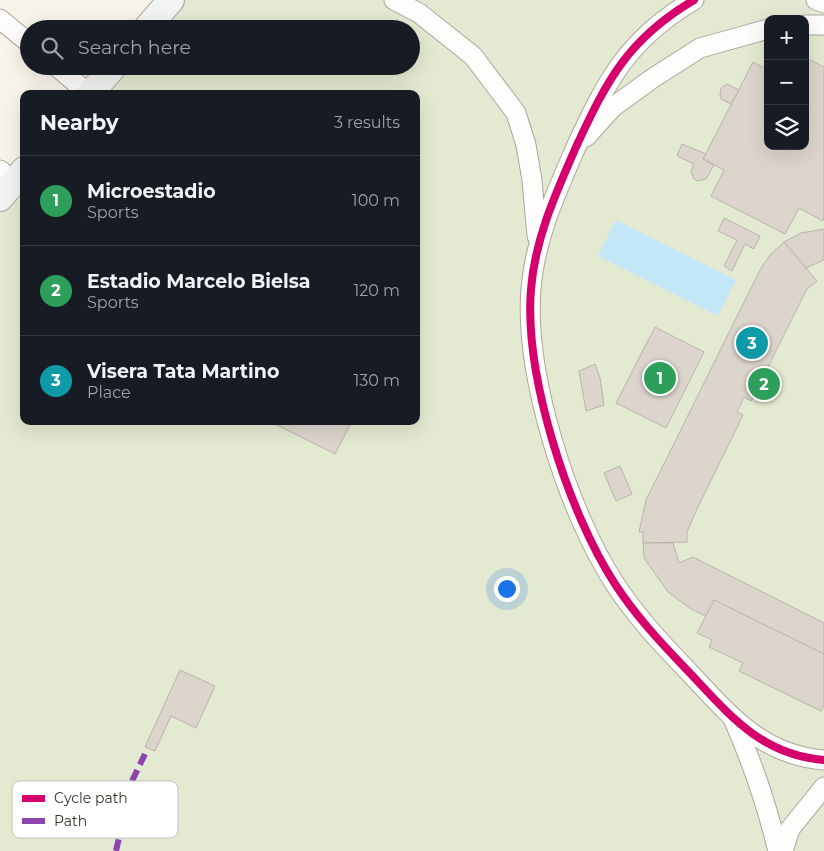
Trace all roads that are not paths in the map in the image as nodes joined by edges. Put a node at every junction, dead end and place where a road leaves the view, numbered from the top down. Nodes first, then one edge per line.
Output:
1 (171, 0) edge
2 (394, 0) edge
3 (694, 0) edge
4 (816, 0) edge
5 (824, 3) edge
6 (0, 19) edge
7 (154, 20) edge
8 (809, 24) edge
9 (824, 25) edge
10 (764, 30) edge
11 (20, 36) edge
12 (67, 75) edge
13 (106, 75) edge
14 (84, 90) edge
15 (93, 90) edge
16 (576, 148) junction
17 (538, 244) junction
18 (734, 721) junction
19 (824, 760) edge
20 (824, 787) edge
21 (778, 851) edge
22 (783, 851) edge

1 - 7 main road
2 - 17 street
3 - 16 street
4 - 5 street
6 - 11 street
8 - 9 street
10 - 16 street
12 - 14 street
13 - 15 main road
16 - 17 street
17 - 18 street
18 - 19 street
18 - 21 street
20 - 22 street

